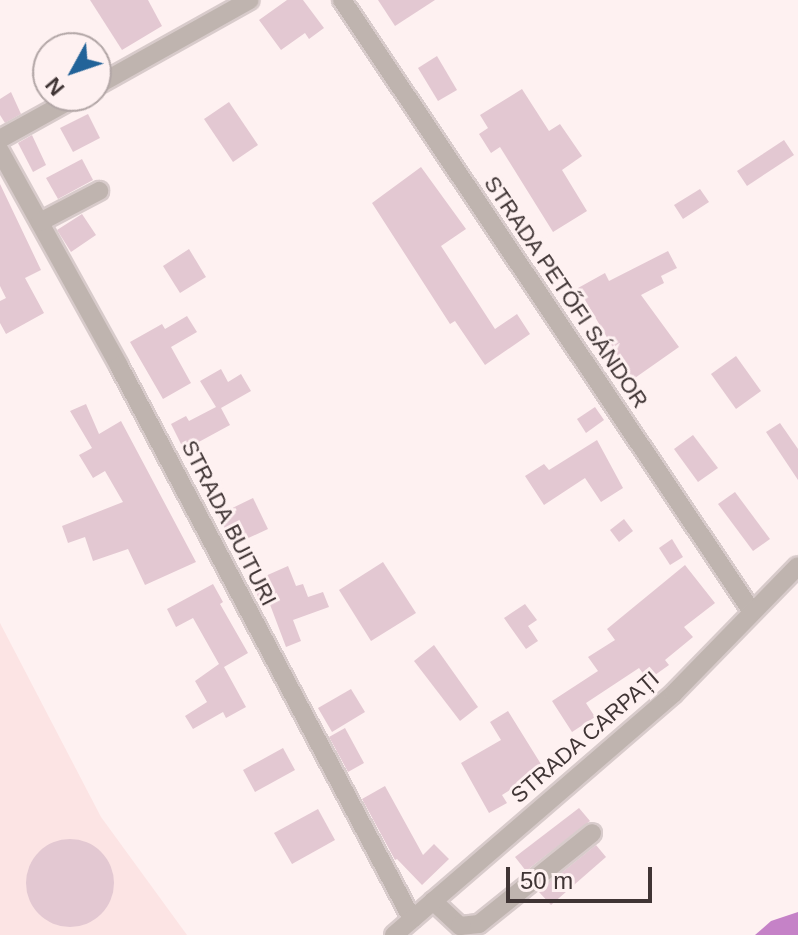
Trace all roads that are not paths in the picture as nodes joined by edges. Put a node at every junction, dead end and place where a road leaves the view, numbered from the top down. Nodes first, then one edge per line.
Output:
1 (250, 0) edge
2 (342, 0) edge
3 (112, 77) edge
4 (49, 112) edge
5 (0, 139) edge
6 (0, 151) edge
7 (99, 191) dead end
8 (40, 222) junction
9 (798, 566) edge
10 (751, 610) junction
11 (592, 833) dead end
12 (433, 901) junction
13 (412, 919) junction
14 (394, 935) edge

1 - 3 street
2 - 10 street, STRADA PETŐFI SÁNDOR
4 - 5 street
6 - 8 street, STRADA BUITURI
7 - 8 street
8 - 13 street, STRADA BUITURI
9 - 10 street, STRADA CARPAȚI
10 - 12 street, STRADA CARPAȚI
11 - 12 street
12 - 13 street, STRADA CARPAȚI
13 - 14 street, STRADA CARPAȚI

